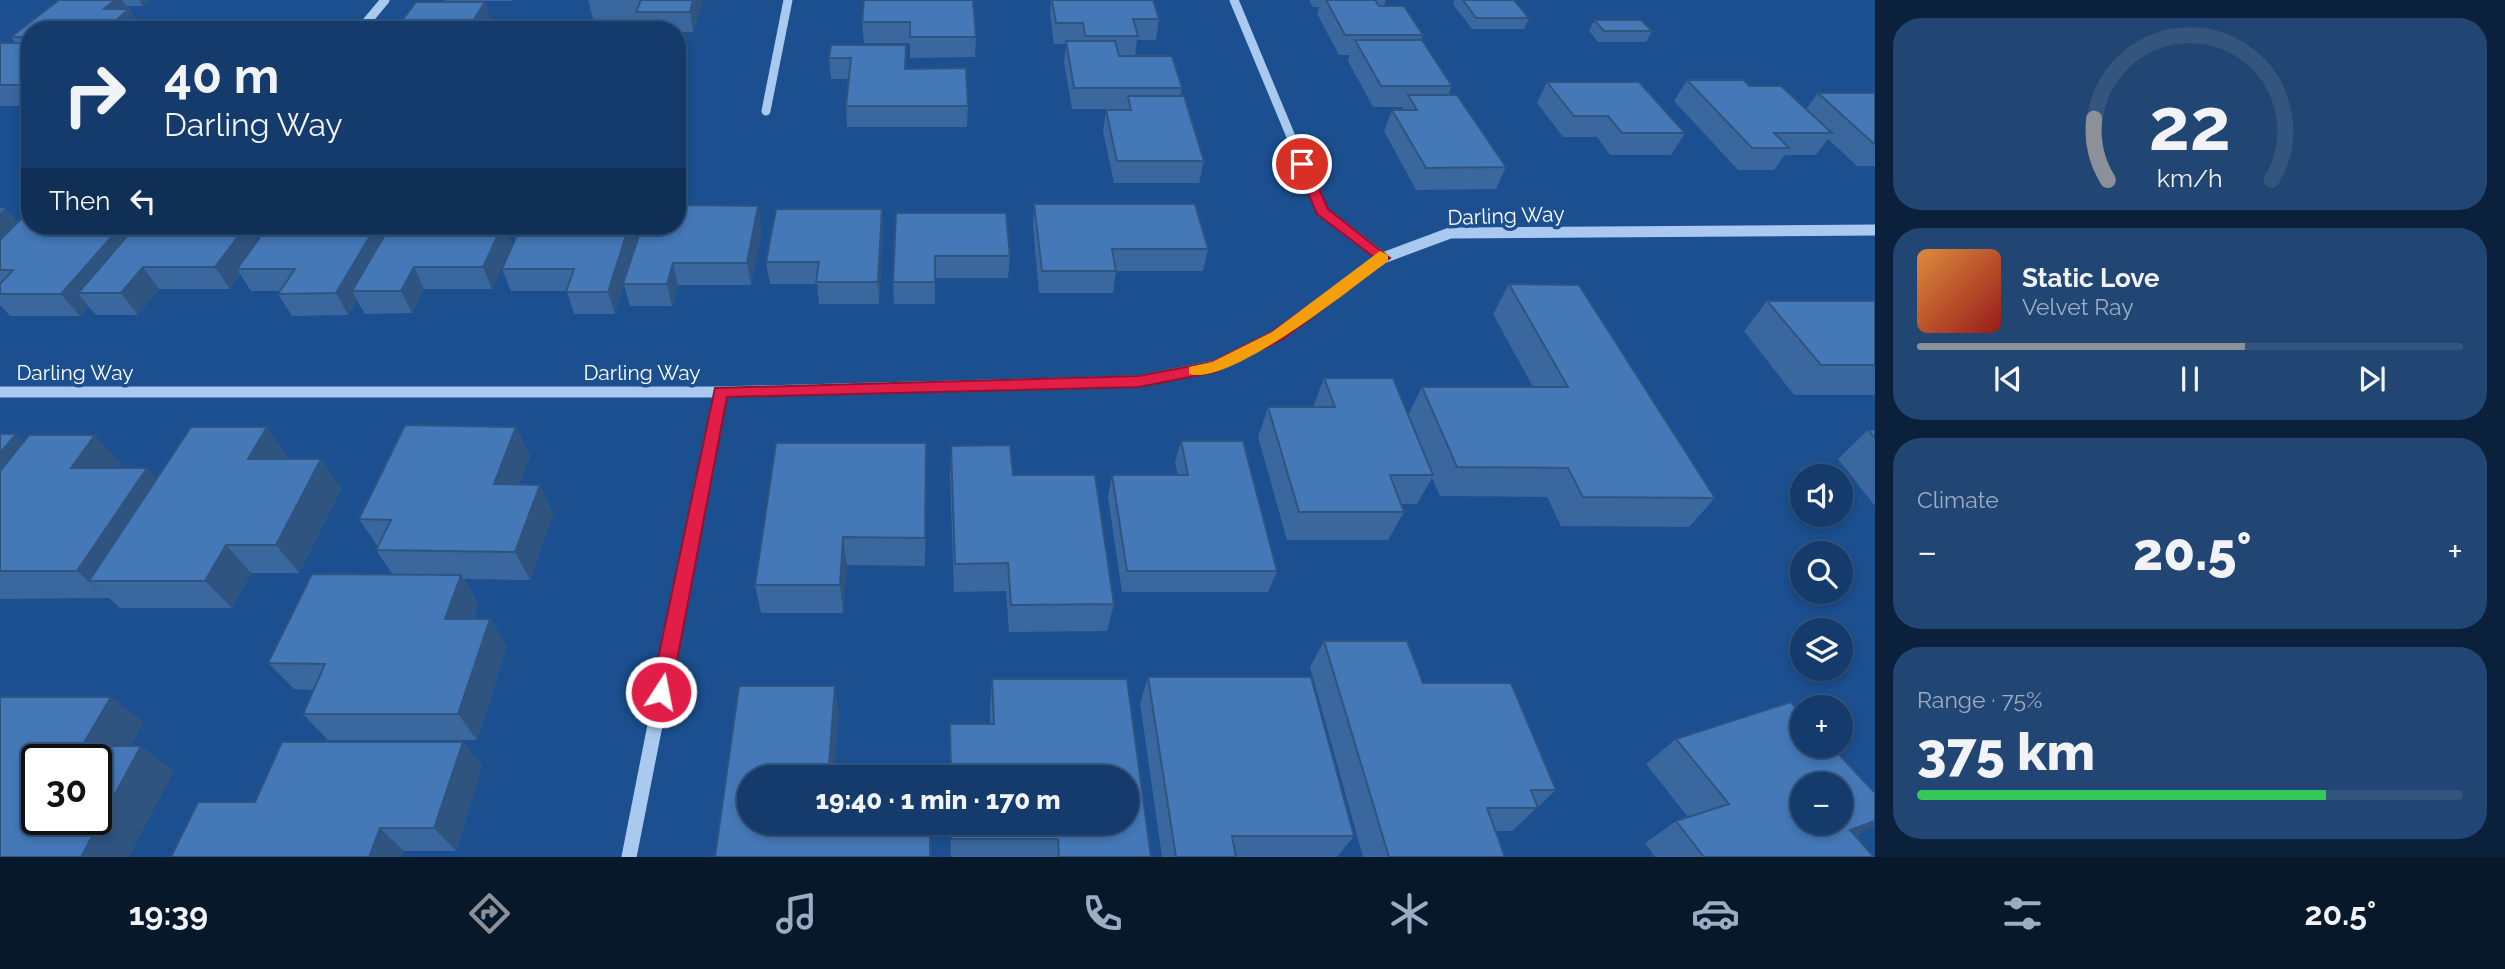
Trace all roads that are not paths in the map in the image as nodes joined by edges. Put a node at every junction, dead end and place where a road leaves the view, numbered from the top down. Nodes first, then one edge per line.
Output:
1 (385, 0) edge
2 (788, 0) edge
3 (1234, 0) edge
4 (368, 21) edge
5 (766, 111) dead end
6 (1875, 230) edge
7 (1383, 258) junction
8 (0, 392) edge
9 (721, 392) junction
10 (629, 857) edge

1 - 4 street
2 - 5 street
3 - 7 street
6 - 7 street, Darling Way
7 - 9 street, Darling Way
8 - 9 street, Darling Way
9 - 10 street

